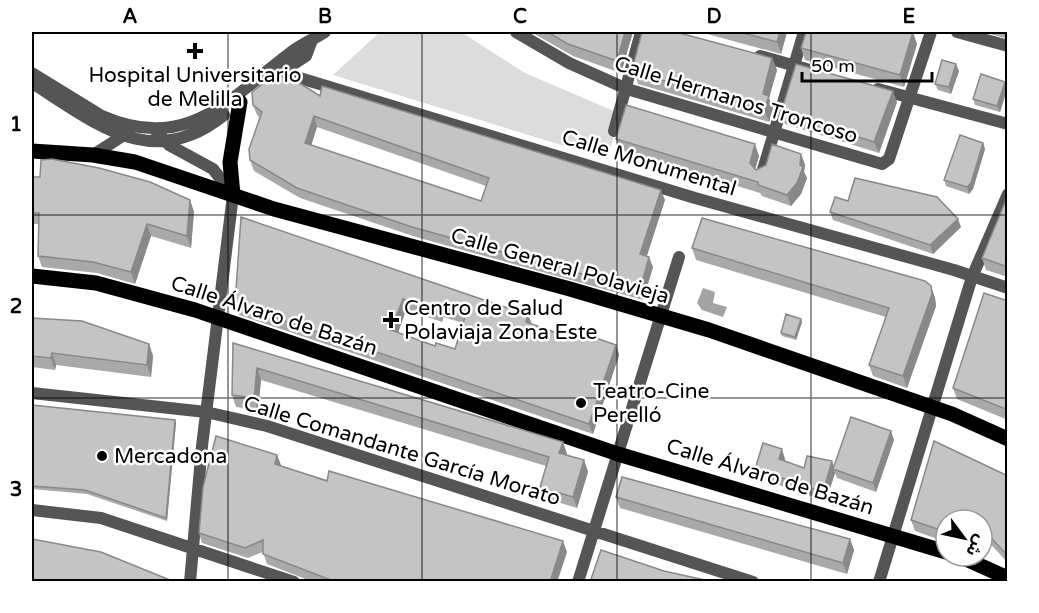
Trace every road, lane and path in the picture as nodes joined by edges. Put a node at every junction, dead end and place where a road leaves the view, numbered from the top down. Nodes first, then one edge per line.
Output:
1 (325, 32) edge
2 (516, 32) edge
3 (641, 32) edge
4 (804, 32) edge
5 (931, 32) edge
6 (957, 32) edge
7 (312, 40) junction
8 (1008, 46) edge
9 (743, 51) edge
10 (794, 66) junction
11 (280, 72) junction
12 (32, 73) edge
13 (827, 75) edge
14 (32, 83) edge
15 (868, 86) edge
16 (627, 89) junction
17 (909, 97) junction
18 (240, 102) junction
19 (1008, 124) edge
20 (152, 129) junction
21 (614, 131) dead end
22 (773, 134) junction
23 (122, 136) junction
24 (166, 142) junction
25 (32, 151) edge
26 (93, 154) junction
27 (762, 172) edge
28 (1008, 194) edge
29 (233, 195) junction
30 (679, 257) dead end
31 (32, 276) edge
32 (972, 277) junction
33 (1008, 288) edge
34 (661, 316) junction
35 (217, 317) junction
36 (32, 393) edge
37 (932, 407) junction
38 (206, 412) junction
39 (1008, 439) edge
40 (618, 454) junction
41 (32, 510) edge
42 (593, 531) junction
43 (893, 536) junction
44 (193, 548) junction
45 (934, 548) edge
46 (986, 568) edge
47 (1008, 578) edge
48 (190, 582) edge
49 (294, 582) edge
50 (578, 582) edge
51 (753, 582) edge
52 (879, 582) edge

1 - 7 street
2 - 16 street, Calle Hermanos Troncoso
3 - 16 street
4 - 10 street
5 - 17 street
6 - 8 street
7 - 11 street
7 - 20 street
9 - 10 street
10 - 13 street
10 - 22 street
11 - 18 street
11 - 32 street, Calle Monumental
12 - 20 street
14 - 23 street
15 - 17 street
16 - 21 street
16 - 22 street, Calle Hermanos Troncoso
17 - 19 street
17 - 22 street, Calle Hermanos Troncoso
18 - 24 street
18 - 29 main road
20 - 23 street
20 - 24 street
22 - 27 street
23 - 24 street
23 - 26 street
24 - 29 street
25 - 26 main road, Calle General Polavieja
26 - 29 main road, Calle General Polavieja
28 - 32 street
29 - 34 main road, Calle General Polavieja
29 - 35 street
30 - 34 street
31 - 35 main road, Calle Álvaro de Bazán
32 - 33 street, Calle Monumental
32 - 37 street
34 - 37 main road, Calle General Polavieja
34 - 40 street
35 - 38 street
35 - 40 main road, Calle Álvaro de Bazán
36 - 38 street, Calle Comandante García Morato
37 - 39 main road, Calle General Polavieja
37 - 43 street
38 - 42 street, Calle Comandante García Morato
38 - 44 street
40 - 42 street
40 - 43 main road, Calle Álvaro de Bazán
41 - 44 street
42 - 50 street
42 - 51 street, Calle Comandante García Morato
43 - 45 main road, Calle Álvaro de Bazán
43 - 52 street
44 - 48 street
44 - 49 street
46 - 47 main road

